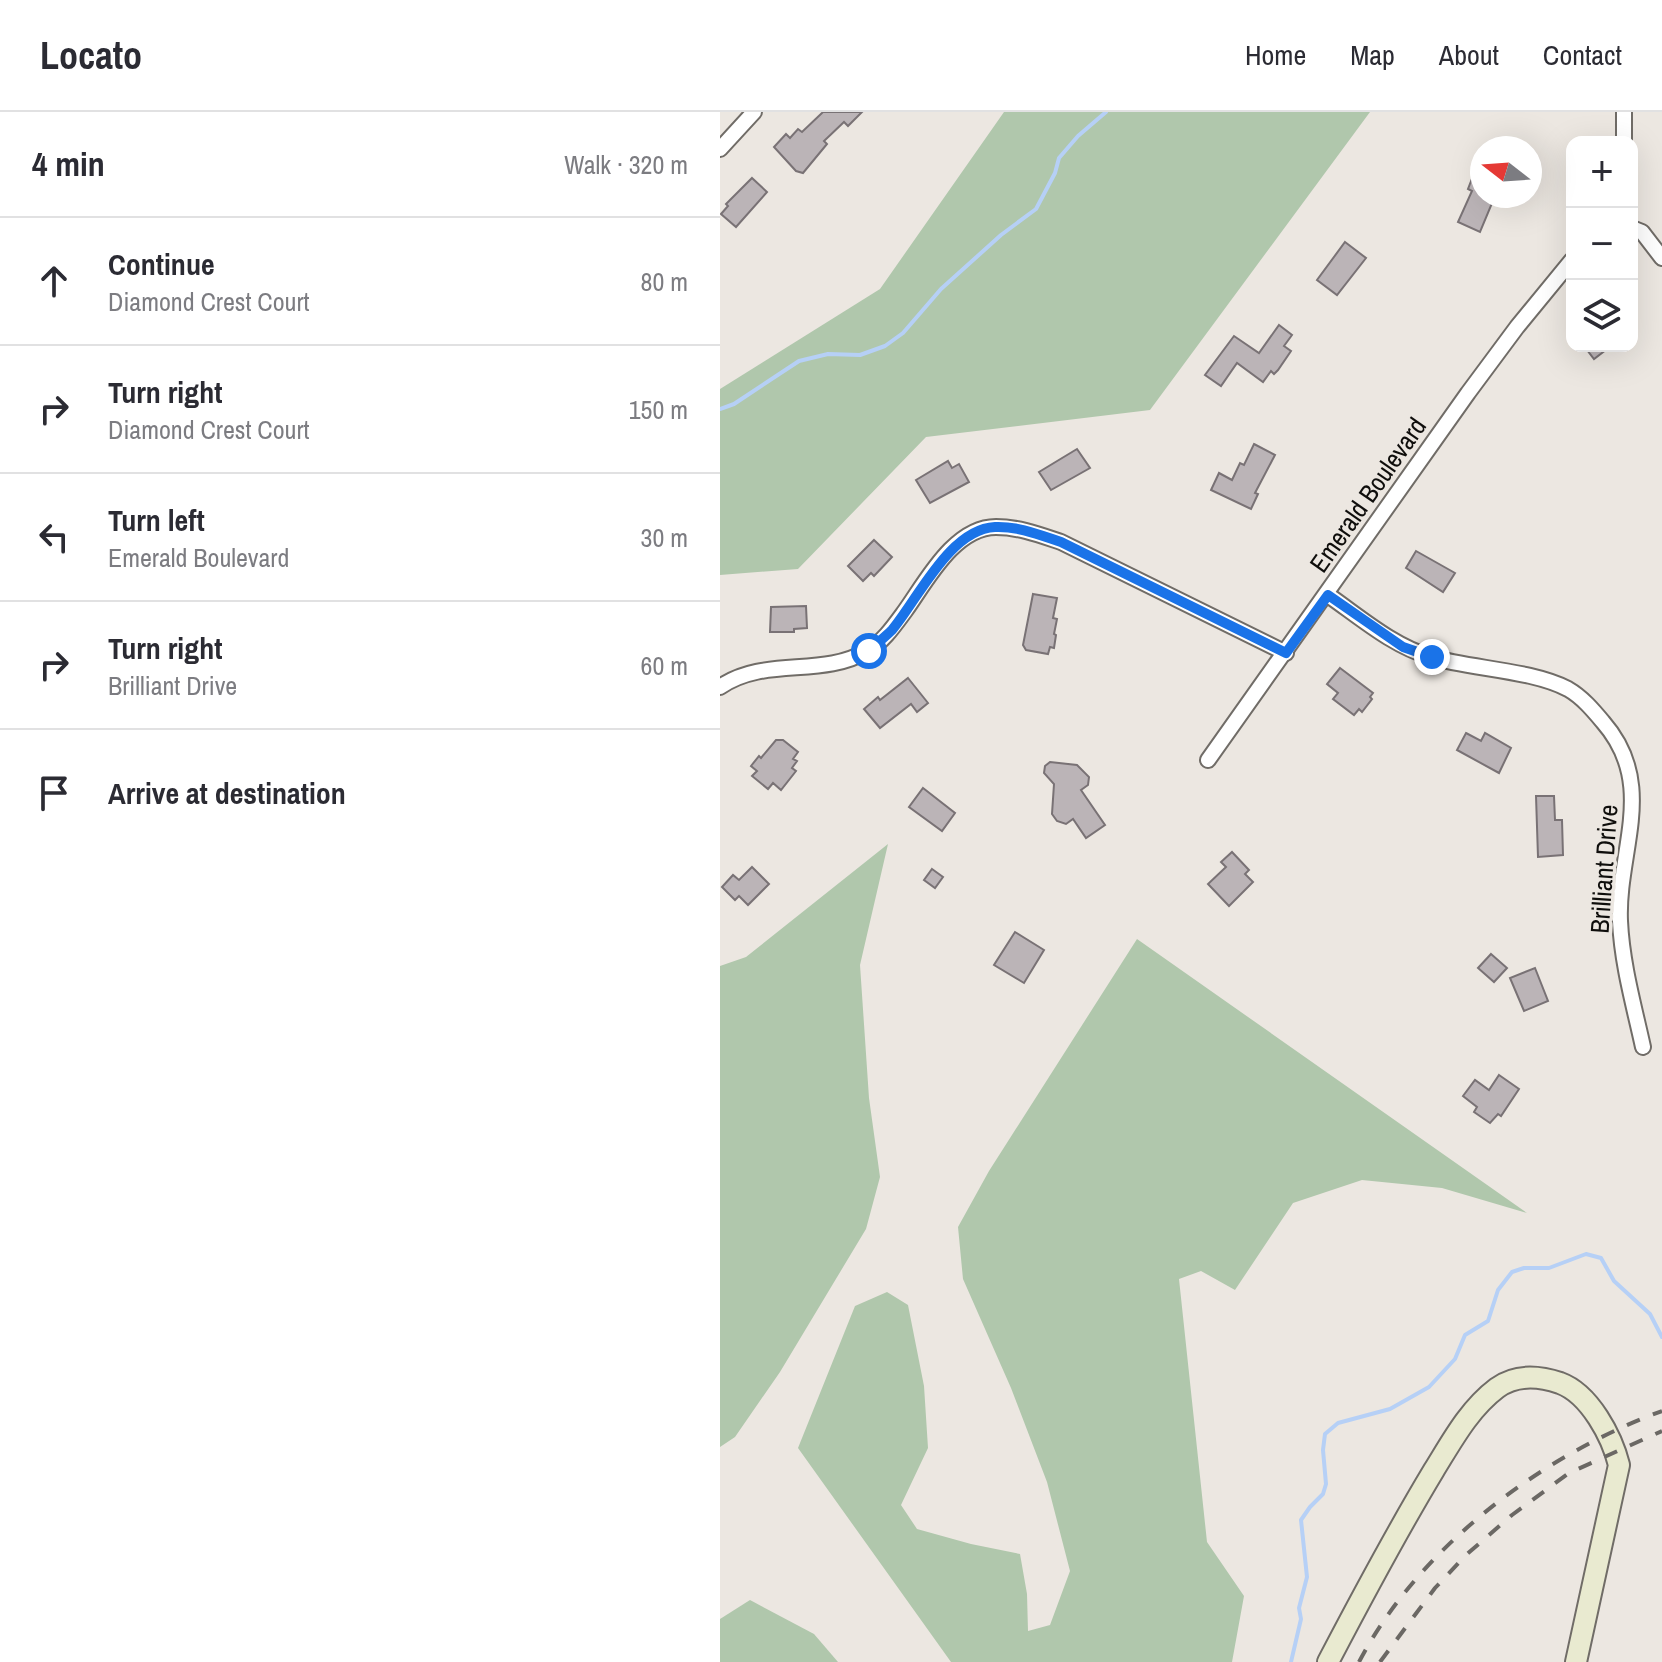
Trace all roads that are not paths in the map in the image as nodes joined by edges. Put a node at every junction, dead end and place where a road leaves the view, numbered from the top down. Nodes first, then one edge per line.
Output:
1 (754, 112) edge
2 (1624, 112) edge
3 (1624, 136) edge
4 (720, 149) edge
5 (1638, 230) edge
6 (1662, 258) edge
7 (1566, 267) edge
8 (1328, 595) junction
9 (1286, 653) junction
10 (720, 687) edge
11 (1208, 760) dead end
12 (1643, 1047) dead end
13 (1328, 1662) edge
14 (1576, 1662) edge

1 - 4 street
2 - 3 street
5 - 6 street
7 - 8 street, Emerald Boulevard
8 - 9 street, Emerald Boulevard
8 - 12 street, Brilliant Drive
9 - 10 street
9 - 11 street, Emerald Boulevard
13 - 14 street

